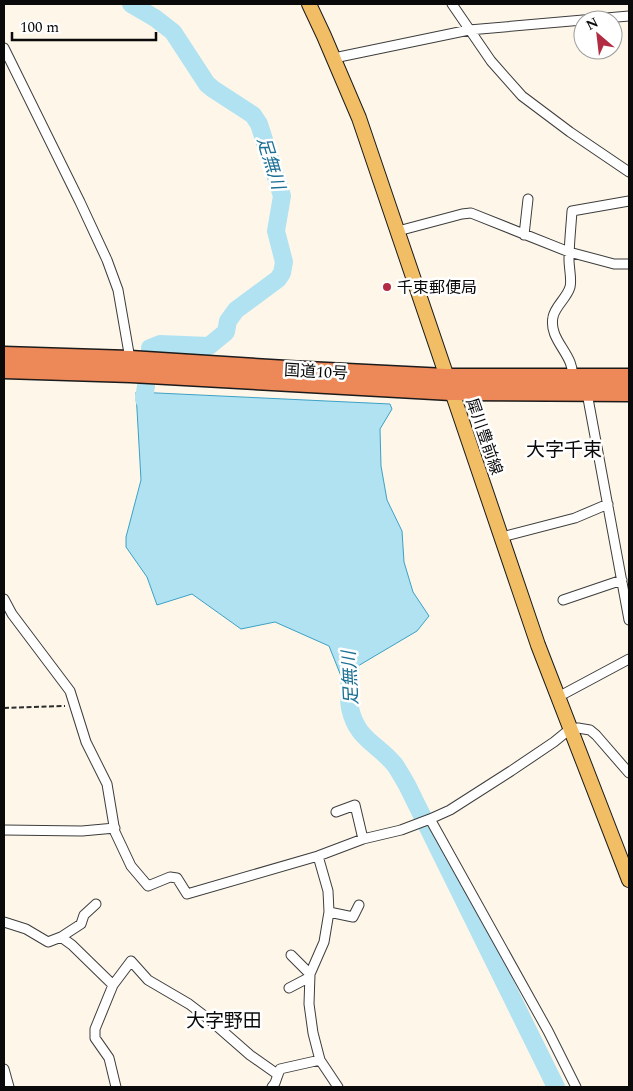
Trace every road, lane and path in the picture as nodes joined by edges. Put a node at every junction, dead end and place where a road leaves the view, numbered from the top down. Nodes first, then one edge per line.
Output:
1 (308, 4) edge
2 (452, 4) edge
3 (629, 16) edge
4 (469, 30) junction
5 (4, 48) edge
6 (334, 58) junction
7 (629, 172) edge
8 (528, 199) dead end
9 (629, 201) edge
10 (398, 231) junction
11 (524, 234) junction
12 (569, 252) junction
13 (629, 264) edge
14 (4, 356) edge
15 (130, 359) junction
16 (4, 370) edge
17 (629, 377) edge
18 (572, 378) junction
19 (449, 384) junction
20 (587, 393) junction
21 (629, 393) edge
22 (608, 504) junction
23 (502, 537) junction
24 (622, 580) junction
25 (4, 599) edge
26 (563, 600) dead end
27 (629, 620) edge
28 (629, 659) edge
29 (558, 697) junction
30 (75, 706) junction
31 (4, 708) edge
32 (570, 729) junction
33 (629, 773) edge
34 (336, 812) dead end
35 (430, 819) junction
36 (115, 828) junction
37 (4, 830) edge
38 (363, 839) junction
39 (318, 856) junction
40 (629, 880) edge
41 (96, 904) dead end
42 (358, 905) dead end
43 (329, 912) junction
44 (4, 922) edge
45 (60, 937) junction
46 (291, 955) dead end
47 (310, 975) junction
48 (113, 985) junction
49 (289, 988) dead end
50 (320, 1060) junction
51 (4, 1069) edge
52 (277, 1074) junction
53 (9, 1087) edge
54 (116, 1087) edge
55 (272, 1087) edge
56 (338, 1087) edge
57 (576, 1087) edge

1 - 6 main road, 犀川豊前線
2 - 4 street
3 - 4 street
4 - 6 street
4 - 7 street
5 - 15 street
6 - 10 main road, 犀川豊前線
8 - 11 street
9 - 12 street
10 - 11 street
10 - 19 main road, 犀川豊前線
11 - 12 street
12 - 13 street
12 - 18 street
14 - 15 highway, 国道10号
15 - 19 highway, 国道10号
16 - 19 highway, 国道10号
17 - 18 highway, 国道10号
18 - 19 highway, 国道10号
18 - 20 street
19 - 20 highway, 国道10号
19 - 23 main road, 犀川豊前線
20 - 21 highway, 国道10号
20 - 22 street
22 - 23 street
22 - 24 street
23 - 29 main road, 犀川豊前線
24 - 26 street
24 - 27 street
25 - 30 street
28 - 29 street
29 - 32 main road, 犀川豊前線
30 - 31 path
30 - 36 street
32 - 33 street
32 - 35 street
32 - 40 main road, 犀川豊前線
34 - 38 street
35 - 38 street
35 - 57 street
36 - 37 street
36 - 39 street
38 - 39 street
39 - 43 street
41 - 45 street
42 - 43 street
43 - 47 street
44 - 45 street
45 - 48 street
46 - 47 street
47 - 49 street
47 - 50 street
48 - 52 street
48 - 54 street
50 - 52 street
50 - 56 street
51 - 53 street
52 - 55 street

